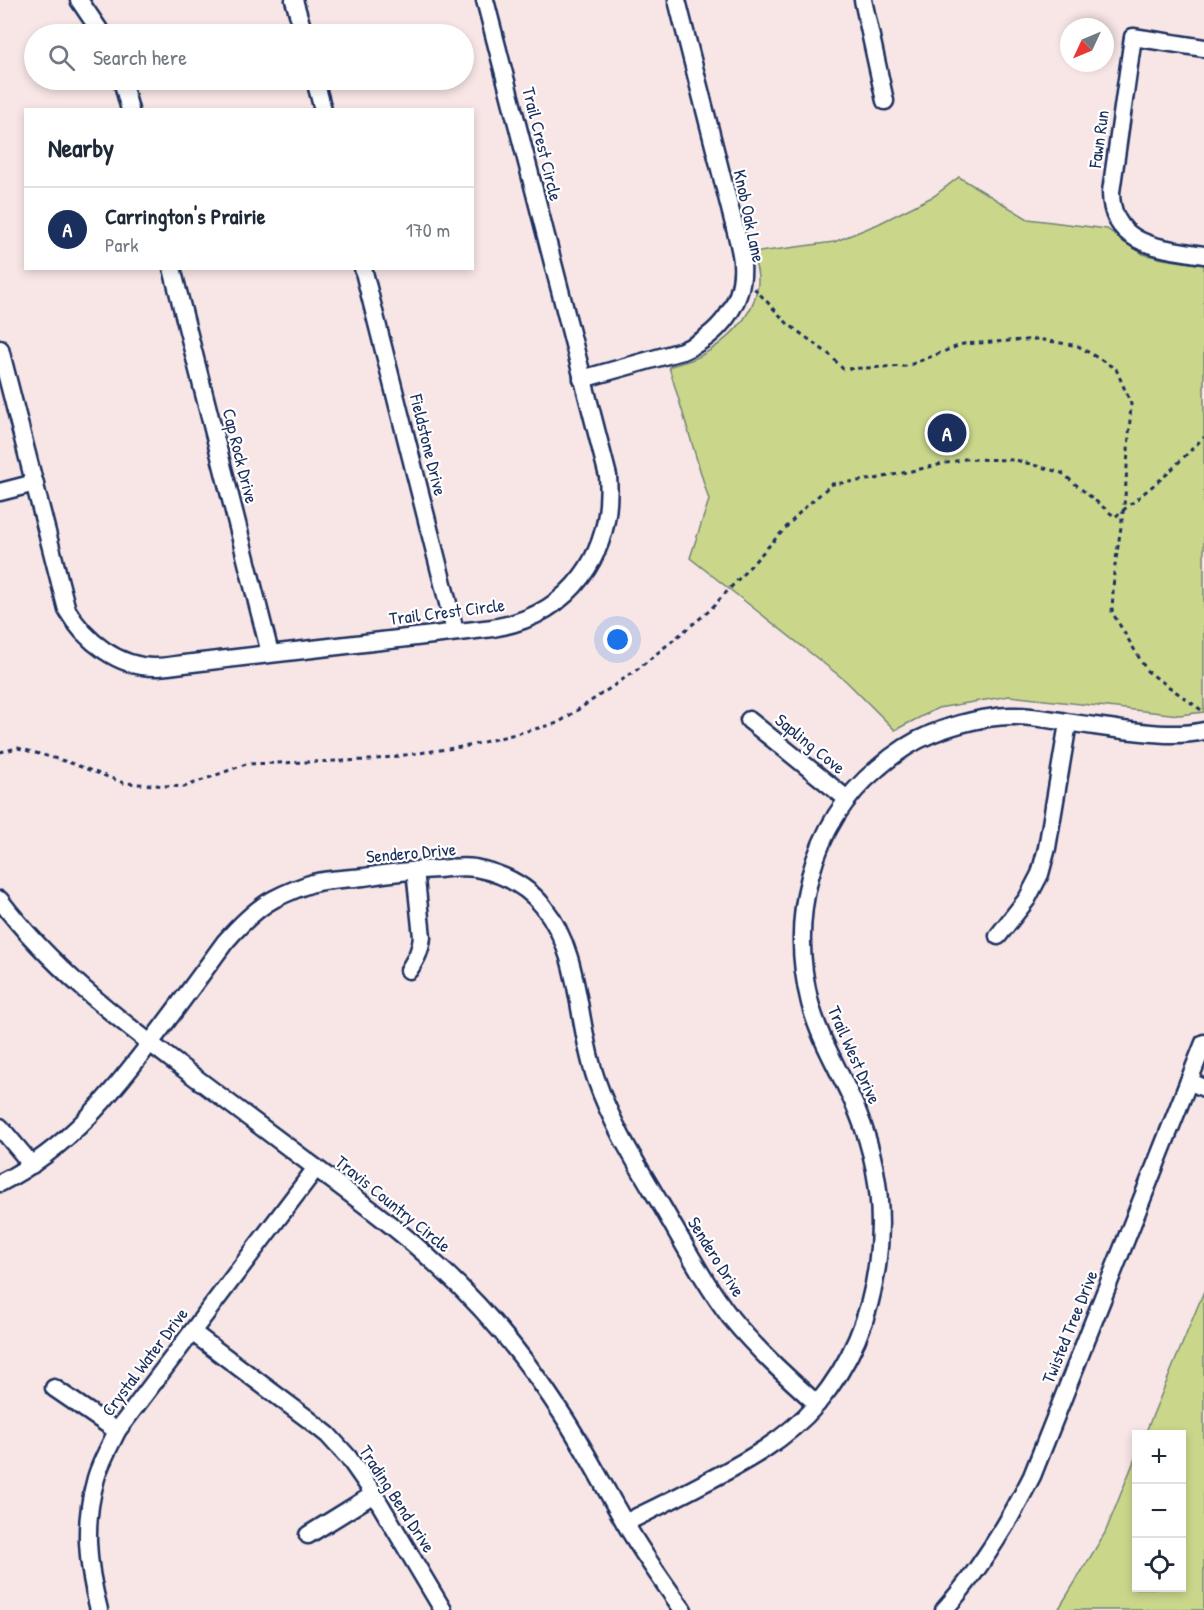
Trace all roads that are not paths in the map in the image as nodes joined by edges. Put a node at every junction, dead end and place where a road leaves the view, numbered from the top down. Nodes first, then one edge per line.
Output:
1 (79, 0) edge
2 (294, 0) edge
3 (485, 0) edge
4 (677, 0) edge
5 (864, 0) edge
6 (95, 24) edge
7 (301, 24) edge
8 (1204, 48) edge
9 (124, 90) edge
10 (318, 90) edge
11 (885, 101) dead end
12 (129, 108) edge
13 (322, 108) edge
14 (1204, 255) edge
15 (173, 270) edge
16 (364, 270) edge
17 (0, 349) edge
18 (582, 379) junction
19 (35, 483) junction
20 (0, 492) edge
21 (455, 631) junction
22 (270, 653) junction
23 (749, 720) dead end
24 (1068, 723) junction
25 (1204, 731) edge
26 (847, 799) junction
27 (415, 870) junction
28 (0, 900) edge
29 (998, 936) dead end
30 (409, 970) dead end
31 (150, 1043) junction
32 (1204, 1043) edge
33 (1196, 1085) edge
34 (0, 1127) edge
35 (32, 1165) junction
36 (316, 1168) junction
37 (0, 1184) edge
38 (192, 1332) junction
39 (54, 1388) dead end
40 (817, 1404) junction
41 (117, 1431) junction
42 (374, 1494) junction
43 (625, 1523) junction
44 (308, 1535) dead end
45 (99, 1610) edge
46 (443, 1610) edge
47 (683, 1610) edge
48 (945, 1610) edge

1 - 6 street
2 - 7 street
3 - 18 street, Trail Crest Circle
4 - 18 street, Knob Oak Lane
5 - 11 street
8 - 14 street, Fawn Run
9 - 12 street
10 - 13 street
15 - 22 street, Cap Rock Drive
16 - 21 street, Fieldstone Drive
17 - 19 street, Trail Crest Circle
18 - 21 street, Trail Crest Circle
19 - 20 street
19 - 22 street, Trail Crest Circle
21 - 22 street, Trail Crest Circle
23 - 26 street, Sapling Cove
24 - 25 street, Trail West Drive
24 - 26 street, Trail West Drive
24 - 29 street
26 - 40 street, Trail West Drive
27 - 30 street
27 - 31 street, Sendero Drive
27 - 40 street, Sendero Drive
28 - 31 street, Travis Country Circle
31 - 35 street, Sendero Drive
31 - 36 street, Travis Country Circle
32 - 33 street, Twisted Tree Drive
33 - 48 street, Twisted Tree Drive
34 - 35 street
35 - 37 street, Sendero Drive
36 - 38 street, Crystal Water Drive
36 - 43 street, Travis Country Circle
38 - 41 street, Crystal Water Drive
38 - 42 street, Trading Bend Drive
39 - 41 street
40 - 43 street, Trail West Drive
41 - 45 street, Crystal Water Drive
42 - 44 street
42 - 46 street, Trading Bend Drive
43 - 47 street, Travis Country Circle

